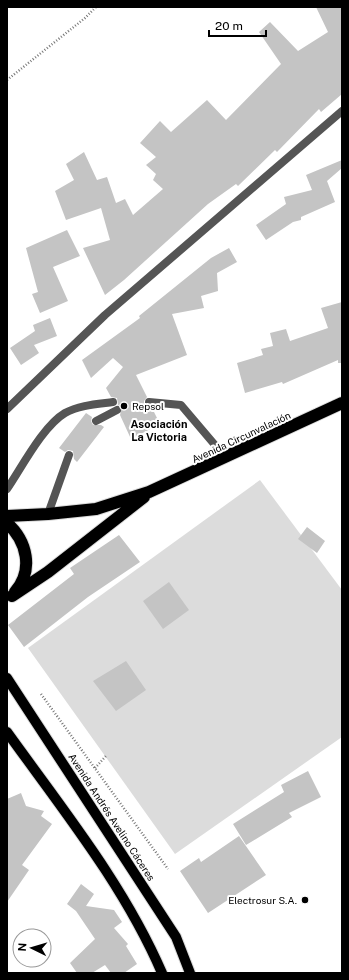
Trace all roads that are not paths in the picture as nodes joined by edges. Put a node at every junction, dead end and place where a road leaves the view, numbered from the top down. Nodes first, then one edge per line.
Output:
1 (342, 111) edge
2 (148, 400) dead end
3 (113, 402) dead end
4 (342, 403) edge
5 (7, 409) edge
6 (117, 410) dead end
7 (96, 421) dead end
8 (69, 455) dead end
9 (226, 458) junction
10 (7, 489) edge
11 (149, 492) junction
12 (48, 514) junction
13 (7, 516) edge
14 (7, 523) edge
15 (9, 598) edge
16 (7, 678) edge
17 (7, 732) edge
18 (162, 973) edge
19 (190, 973) edge

1 - 5 street
2 - 9 street
3 - 10 street
4 - 9 highway, Avenida Circunvalación
6 - 7 street
8 - 12 street
9 - 11 highway, Avenida Circunvalación
11 - 12 highway, Avenida Circunvalación
11 - 15 highway, Avenida Circunvalación
12 - 13 highway, Avenida Circunvalación
14 - 15 highway
16 - 19 main road, Avenida Andrés Avelino Cáceres
17 - 18 main road

